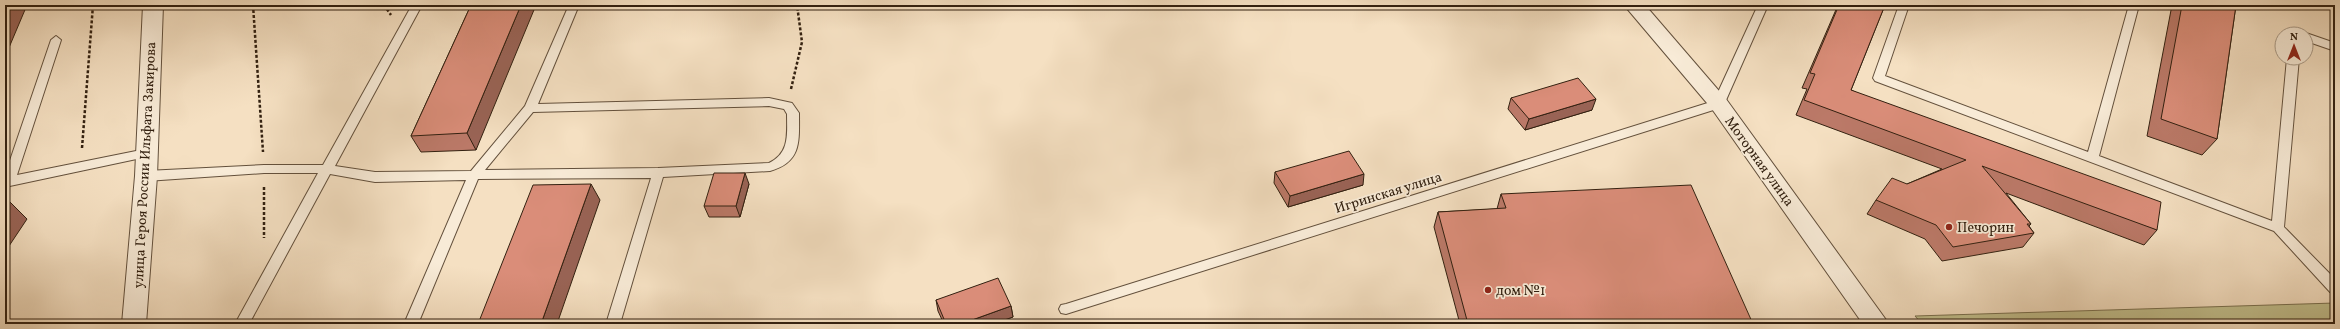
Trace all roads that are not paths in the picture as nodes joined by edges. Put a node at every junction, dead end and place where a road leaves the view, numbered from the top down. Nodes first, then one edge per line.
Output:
1 (153, 5) edge
2 (417, 5) edge
3 (574, 5) edge
4 (1634, 5) edge
5 (1763, 5) edge
6 (1904, 5) edge
7 (2134, 5) edge
8 (56, 40) dead end
9 (2314, 40) edge
10 (2335, 47) edge
11 (2292, 66) edge
12 (1719, 104) junction
13 (530, 108) junction
14 (146, 153) junction
15 (2092, 158) junction
16 (326, 169) junction
17 (658, 173) junction
18 (474, 175) junction
19 (146, 176) junction
20 (7, 181) edge
21 (2278, 228) junction
22 (2335, 288) edge
23 (1066, 309) dead end
24 (134, 324) edge
25 (242, 324) edge
26 (410, 324) edge
27 (613, 324) edge
28 (1877, 324) edge

1 - 14 street, улица Героя России Ильфата Закирова
2 - 16 lane
3 - 13 lane
4 - 12 street, Моторная улица
5 - 12 lane
6 - 15 lane
7 - 15 lane
8 - 20 lane
9 - 10 lane
11 - 21 lane
12 - 23 lane, Игринская улица
12 - 28 street, Моторная улица
13 - 17 lane
13 - 18 lane
14 - 19 street, улица Героя России Ильфата Закирова
14 - 20 lane
15 - 21 lane
16 - 18 lane
16 - 19 lane
16 - 25 lane
17 - 18 lane
17 - 27 lane
18 - 26 lane
19 - 24 street, улица Героя России Ильфата Закирова
21 - 22 lane

